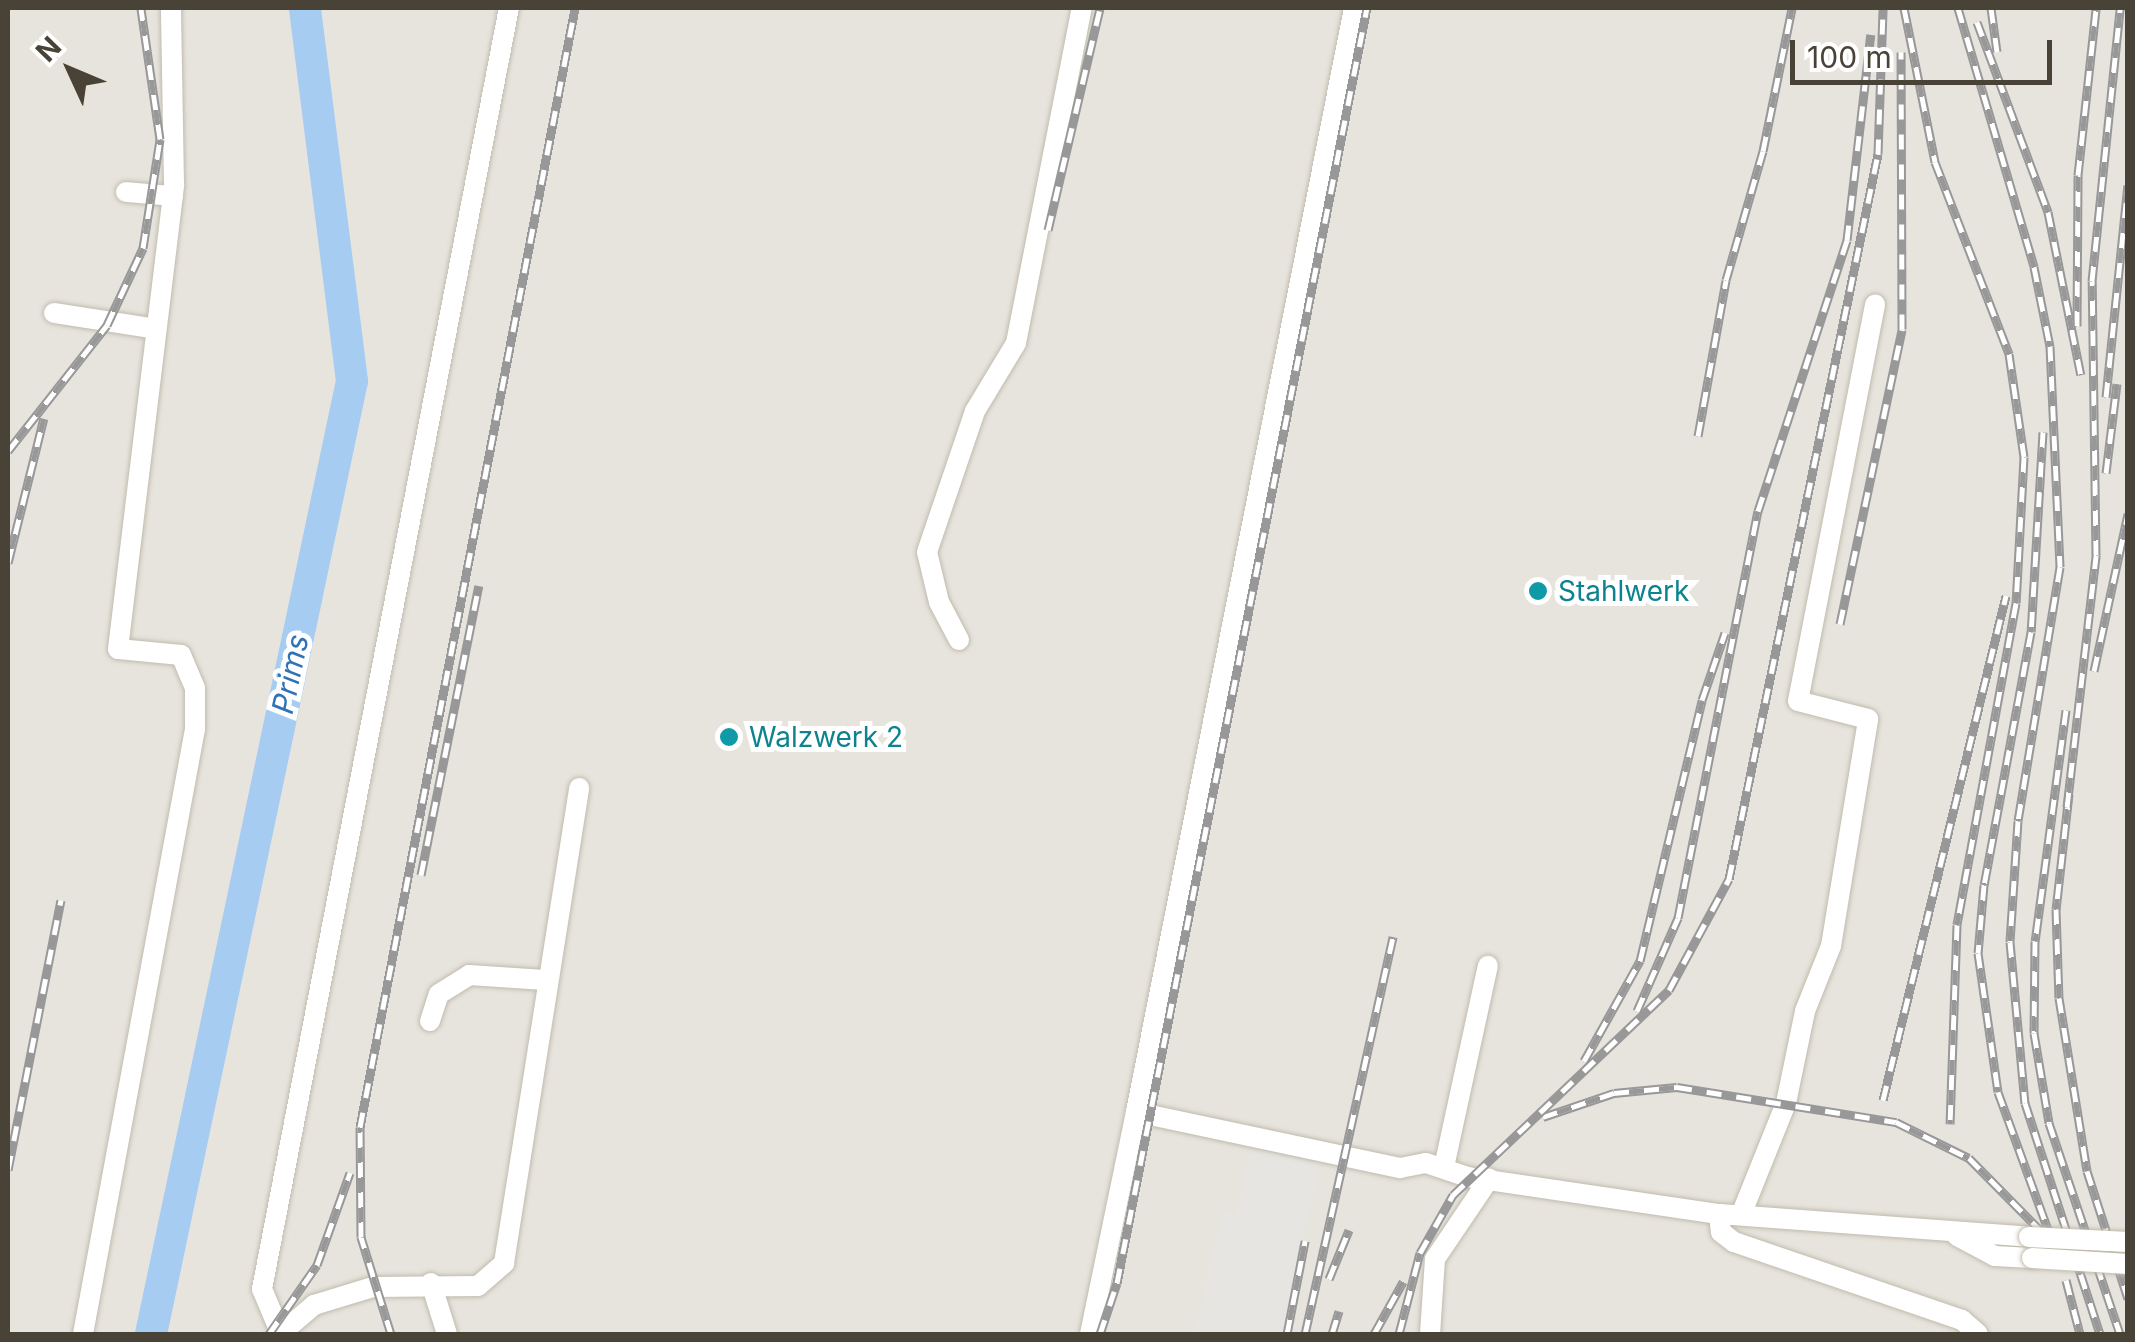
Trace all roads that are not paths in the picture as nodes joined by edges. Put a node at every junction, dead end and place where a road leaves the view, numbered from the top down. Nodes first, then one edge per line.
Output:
1 (172, 8) edge
2 (509, 8) edge
3 (1082, 8) edge
4 (1354, 8) edge
5 (126, 192) dead end
6 (172, 196) junction
7 (1875, 304) dead end
8 (54, 313) dead end
9 (156, 329) junction
10 (959, 640) dead end
11 (578, 788) dead end
12 (1488, 966) dead end
13 (545, 980) junction
14 (430, 1022) dead end
15 (1136, 1112) junction
16 (1444, 1167) junction
17 (1488, 1179) junction
18 (1719, 1214) junction
19 (1741, 1216) junction
20 (2128, 1242) edge
21 (2030, 1248) junction
22 (2128, 1264) edge
23 (432, 1283) junction
24 (83, 1334) edge
25 (280, 1334) edge
26 (447, 1334) edge
27 (1090, 1334) edge
28 (1430, 1334) edge
29 (1978, 1334) edge

1 - 6 lane
2 - 25 lane
3 - 10 lane
4 - 15 lane
5 - 6 lane
6 - 9 lane
7 - 19 lane
8 - 9 lane
9 - 24 lane
11 - 13 lane
12 - 16 lane
13 - 14 lane
13 - 23 lane
15 - 16 lane
15 - 27 lane
16 - 17 lane
17 - 18 lane
17 - 28 lane
18 - 19 lane
18 - 29 lane
19 - 21 lane
20 - 21 lane, bridge
21 - 22 lane, bridge
23 - 25 lane
23 - 26 lane

